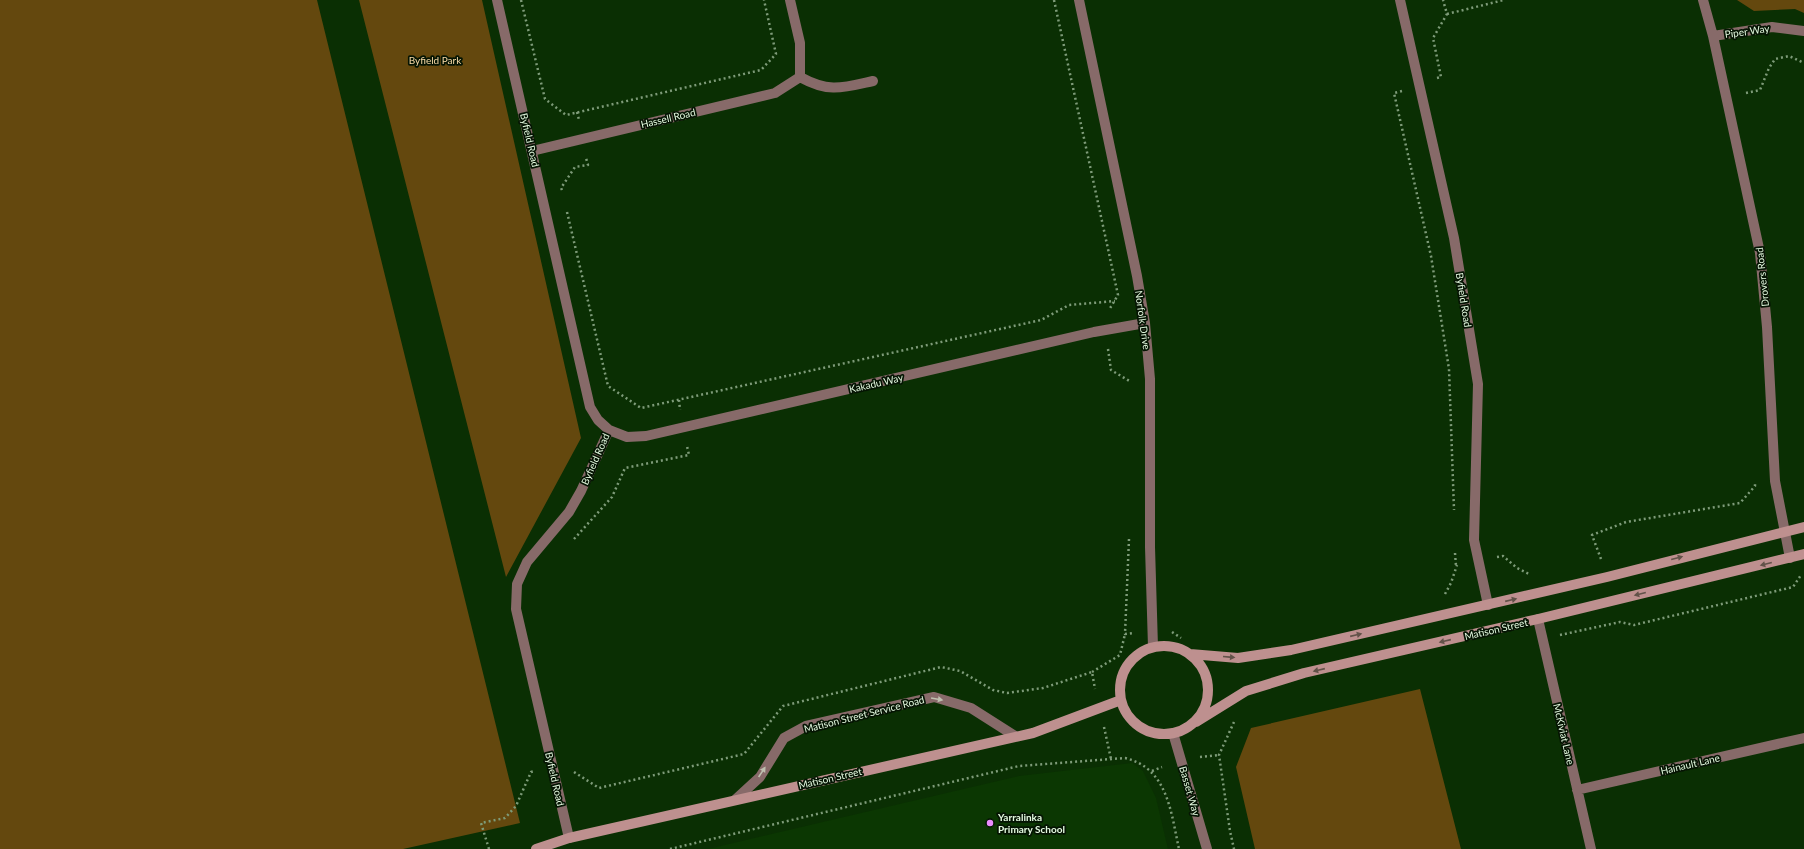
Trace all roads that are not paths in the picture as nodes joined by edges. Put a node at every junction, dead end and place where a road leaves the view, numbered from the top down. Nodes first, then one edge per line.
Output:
1 (497, 0) edge
2 (790, 0) edge
3 (1079, 0) edge
4 (1400, 0) edge
5 (1702, 0) edge
6 (1804, 31) edge
7 (1713, 36) junction
8 (800, 77) junction
9 (873, 81) dead end
10 (532, 151) junction
11 (1145, 323) junction
12 (609, 430) junction
13 (1804, 526) edge
14 (1784, 531) junction
15 (1804, 554) edge
16 (1790, 558) junction
17 (1488, 605) junction
18 (1538, 619) junction
19 (1153, 647) junction
20 (1190, 654) junction
21 (1121, 700) junction
22 (1196, 722) junction
23 (1173, 733) junction
24 (1015, 736) junction
25 (1804, 738) edge
26 (1577, 790) junction
27 (735, 800) junction
28 (569, 838) junction
29 (536, 849) edge
30 (1207, 849) edge
31 (1591, 849) edge

1 - 10 street, Byfield Road
2 - 8 street
3 - 11 street, Norfolk Drive
4 - 17 street, Byfield Road
5 - 7 street, Drovers Road
6 - 7 street, Piper Way
7 - 14 street, Drovers Road
8 - 9 street
8 - 10 street, Hassell Road
10 - 12 street, Byfield Road
11 - 12 street, Kakadu Way
11 - 19 street, Norfolk Drive
12 - 28 street, Byfield Road
13 - 14 street
14 - 16 street, Drovers Road
17 -> 14 street
15 - 16 street, Matison Street
16 -> 18 street, Matison Street
20 -> 17 street
18 -> 22 street, Matison Street
18 - 26 street, McKiviat Lane
19 - 20 street
19 - 21 street
20 - 22 street
21 - 23 street
21 - 24 street, Matison Street
22 - 23 street
23 - 30 street, Basset Way
24 - 27 street, Matison Street
27 -> 24 street, Matison Street Service Road
25 - 26 street, Hainault Lane
26 - 31 street, McKiviat Lane
27 - 28 street, Matison Street
28 - 29 street, Matison Street

